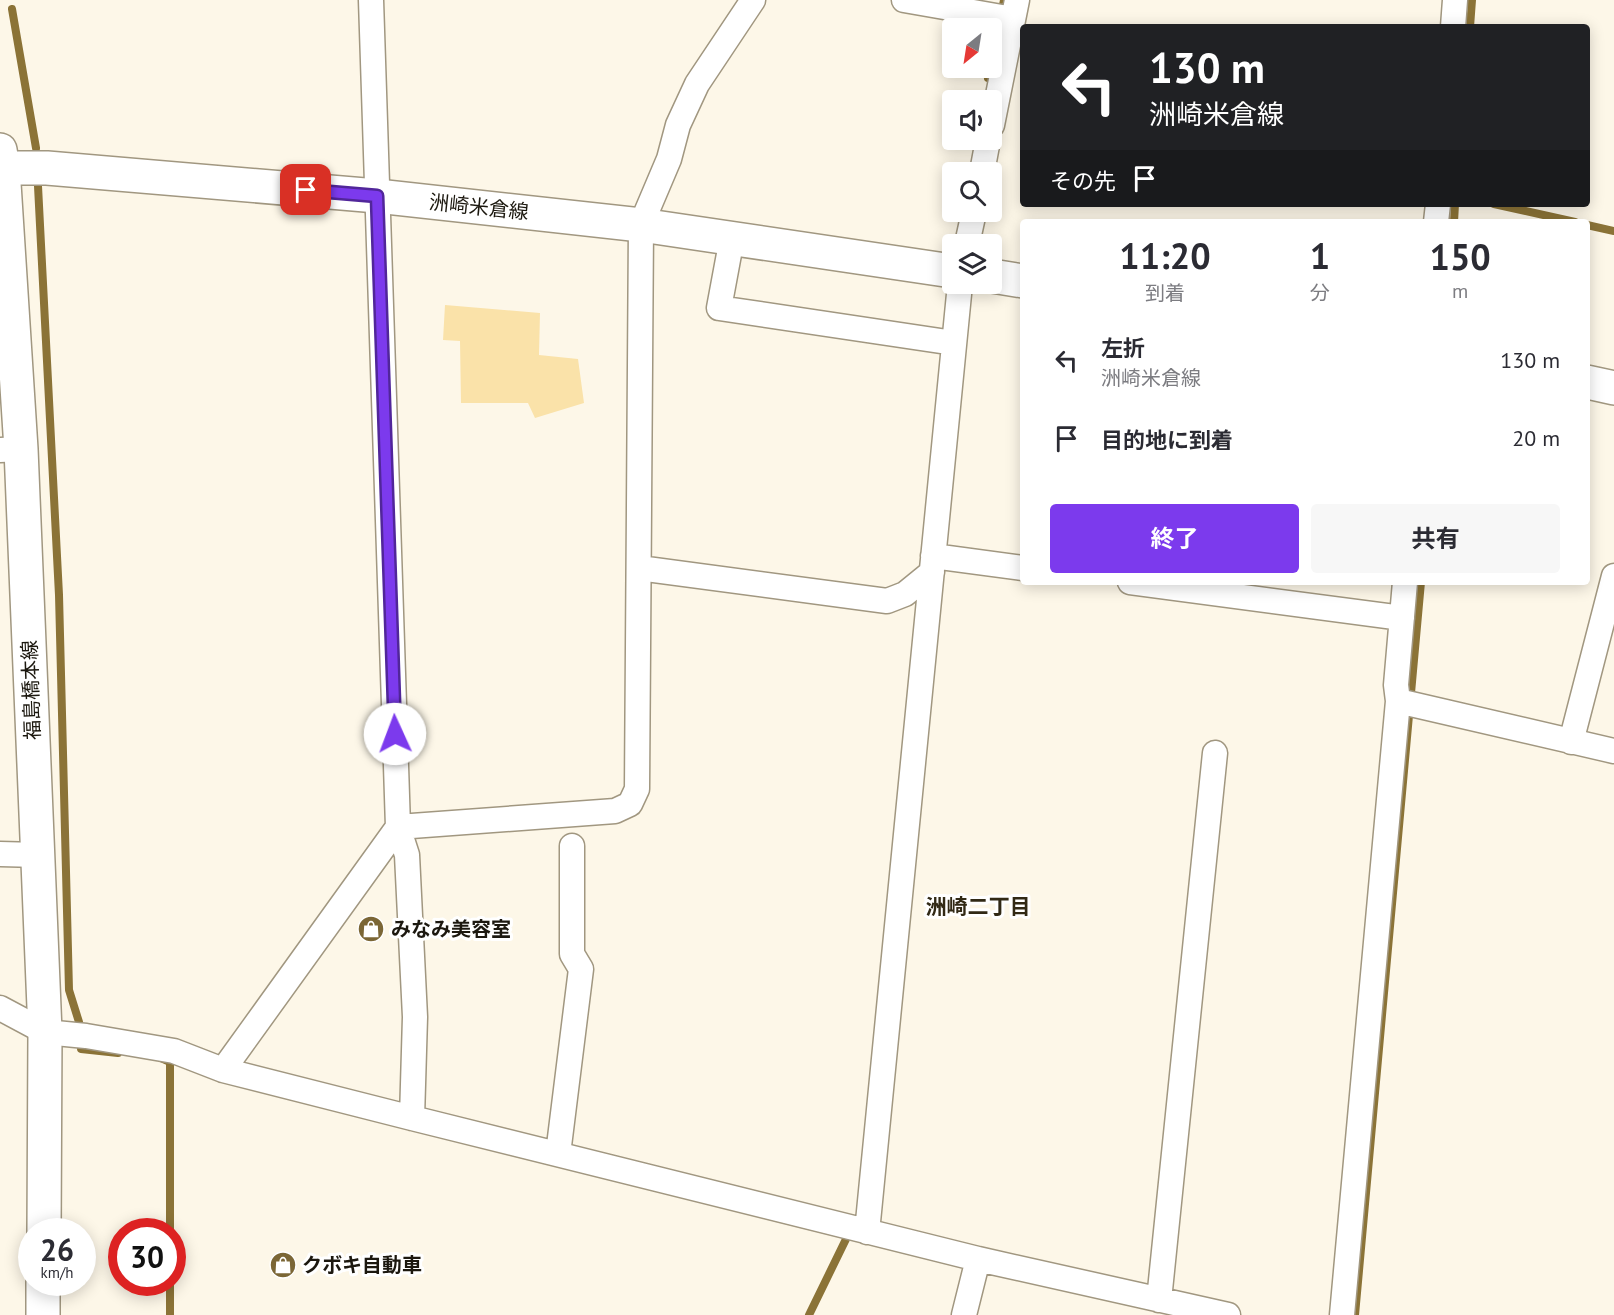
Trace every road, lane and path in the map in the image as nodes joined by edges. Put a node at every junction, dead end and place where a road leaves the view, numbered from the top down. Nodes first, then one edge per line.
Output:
1 (371, 0) edge
2 (753, 0) edge
3 (904, 0) edge
4 (1455, 0) edge
5 (1008, 13) edge
6 (1453, 24) edge
7 (997, 90) edge
8 (1, 159) edge
9 (377, 196) junction
10 (641, 225) junction
11 (732, 238) junction
12 (942, 270) edge
13 (1002, 278) edge
14 (1020, 281) edge
15 (958, 294) edge
16 (949, 343) junction
17 (1590, 383) edge
18 (1614, 388) edge
19 (10, 450) edge
20 (639, 568) junction
21 (1020, 568) edge
22 (927, 572) junction
23 (1614, 576) edge
24 (1153, 585) edge
25 (1405, 585) edge
26 (1402, 618) junction
27 (1407, 703) junction
28 (1571, 742) junction
29 (1614, 751) edge
30 (1215, 753) dead end
31 (398, 827) junction
32 (572, 846) dead end
33 (0, 854) edge
34 (38, 855) junction
35 (0, 1008) edge
36 (68, 1034) junction
37 (223, 1070) junction
38 (412, 1118) junction
39 (558, 1154) junction
40 (46, 1218) edge
41 (867, 1232) junction
42 (978, 1259) junction
43 (43, 1296) edge
44 (1159, 1300) junction
45 (43, 1315) edge
46 (964, 1315) edge
47 (1228, 1315) edge
48 (1342, 1315) edge

1 - 9 street
2 - 10 street
3 - 5 street
4 - 6 street
5 - 7 street
8 - 9 main road, 洲崎米倉線
8 - 19 main road, 福島橋本線
9 - 10 main road, 洲崎米倉線
9 - 31 street
10 - 11 main road, 洲崎米倉線
10 - 20 street
11 - 12 main road, 洲崎米倉線
11 - 16 street
13 - 14 main road
15 - 16 street
16 - 22 street
17 - 18 main road
19 - 34 main road, 福島橋本線
20 - 22 street
20 - 31 street
21 - 22 street
22 - 41 street
23 - 28 street
24 - 26 street
25 - 26 street
26 - 27 street
27 - 28 street
27 - 48 street
28 - 29 street
30 - 44 street
31 - 37 street
31 - 38 street
32 - 39 street
33 - 34 street
34 - 36 main road, 福島橋本線
35 - 36 street
36 - 37 street
36 - 40 main road, 福島橋本線
37 - 38 street
38 - 39 street
39 - 41 street
41 - 42 street
42 - 44 street
42 - 46 street
43 - 45 main road
44 - 47 street

